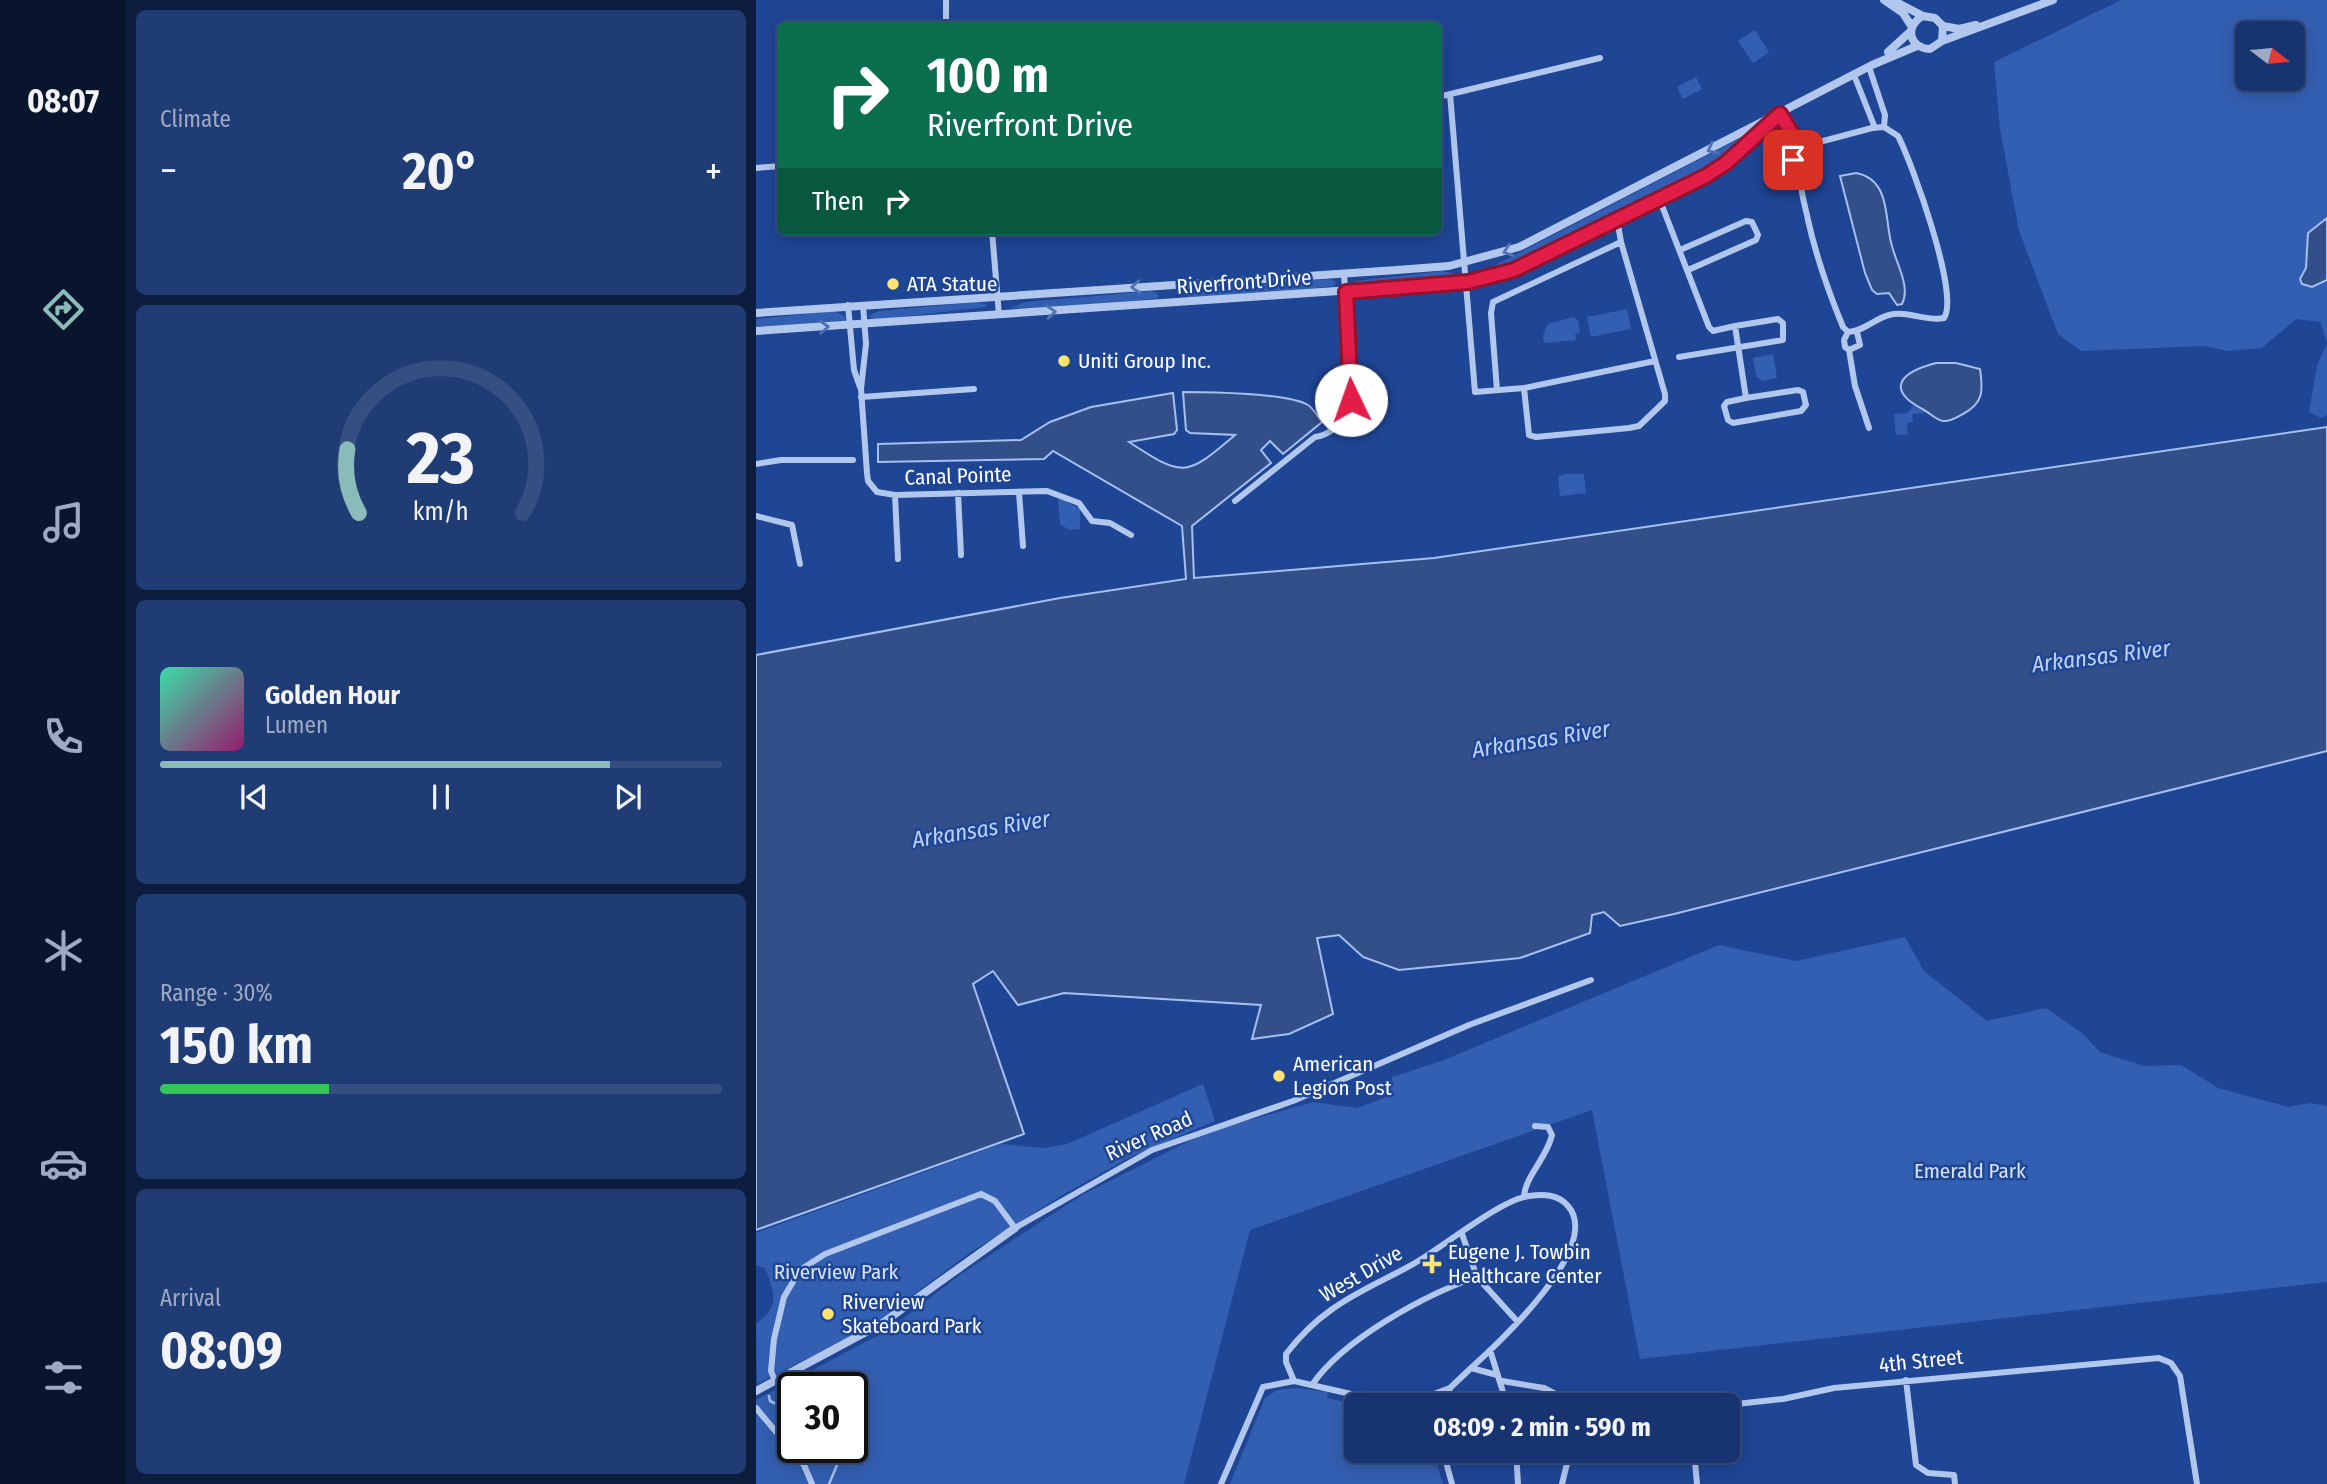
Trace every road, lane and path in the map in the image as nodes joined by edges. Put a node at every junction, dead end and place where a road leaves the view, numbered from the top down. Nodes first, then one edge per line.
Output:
1 (946, 0) edge
2 (1884, 0) edge
3 (1892, 0) edge
4 (2053, 0) edge
5 (1923, 16) junction
6 (946, 21) edge
7 (1989, 23) junction
8 (1943, 26) junction
9 (1911, 29) junction
10 (1942, 41) junction
11 (1917, 46) junction
12 (1600, 58) dead end
13 (1871, 66) junction
14 (1854, 75) junction
15 (1450, 94) junction
16 (1442, 96) edge
17 (1878, 96) junction
18 (1866, 101) junction
19 (1776, 116) junction
20 (1884, 127) junction
21 (1875, 128) junction
22 (1797, 148) junction
23 (777, 166) edge
24 (756, 168) edge
25 (1659, 198) junction
26 (1617, 219) junction
27 (992, 235) edge
28 (1621, 242) junction
29 (1680, 250) junction
30 (1466, 263) junction
31 (1688, 270) junction
32 (1344, 274) junction
33 (1468, 282) junction
34 (1346, 292) junction
35 (998, 295) junction
36 (863, 305) junction
37 (848, 306) junction
38 (756, 313) edge
39 (999, 315) junction
40 (864, 324) junction
41 (850, 325) junction
42 (1735, 326) junction
43 (756, 331) edge
44 (1848, 332) junction
45 (1857, 332) junction
46 (1738, 348) junction
47 (1849, 350) junction
48 (1679, 357) dead end
49 (1655, 362) junction
50 (1524, 388) junction
51 (974, 389) dead end
52 (1497, 390) junction
53 (861, 393) junction
54 (1746, 398) junction
55 (1869, 428) dead end
56 (853, 460) dead end
57 (756, 464) edge
58 (1019, 492) junction
59 (958, 493) junction
60 (895, 495) junction
61 (1235, 501) dead end
62 (756, 516) edge
63 (1131, 535) dead end
64 (1023, 547) dead end
65 (961, 555) dead end
66 (898, 559) dead end
67 (800, 564) dead end
68 (1591, 980) dead end
69 (1535, 1126) dead end
70 (1524, 1197) junction
71 (1015, 1228) junction
72 (1462, 1234) junction
73 (1477, 1277) junction
74 (1517, 1321) junction
75 (1490, 1350) junction
76 (1471, 1367) junction
77 (1499, 1378) junction
78 (1906, 1380) junction
79 (775, 1381) junction
80 (1294, 1381) junction
81 (1312, 1385) junction
82 (1450, 1388) junction
83 (756, 1391) edge
84 (1348, 1393) edge
85 (1436, 1393) edge
86 (1447, 1393) edge
87 (1503, 1393) edge
88 (1554, 1393) edge
89 (1740, 1404) edge
90 (756, 1408) edge
91 (1446, 1463) edge
92 (1517, 1463) edge
93 (1567, 1463) edge
94 (1695, 1463) edge
95 (812, 1484) edge
96 (1221, 1484) edge
97 (1452, 1484) edge
98 (1518, 1484) edge
99 (1562, 1484) edge
100 (1697, 1484) edge
101 (1955, 1484) edge
102 (2197, 1484) edge

1 - 6 street
2 - 9 street
3 - 5 street
4 - 7 street
5 - 8 street
5 - 9 street
7 - 8 street
7 - 10 street
8 - 10 street
9 - 11 street
9 - 13 street, Riverfront Drive
10 - 11 street
11 - 13 street, Riverfront Drive
12 - 15 street
13 - 14 street, Riverfront Drive
13 - 17 street
14 - 18 street
14 - 19 street, Riverfront Drive
15 - 16 street
15 - 30 street
17 - 18 street
17 - 20 street
18 - 21 street
19 - 22 street
19 - 25 street, Riverfront Drive
19 -> 30 street, Riverfront Drive
20 - 21 street
20 - 45 street
21 - 22 street
22 - 44 street
23 - 24 street
25 - 26 street, Riverfront Drive
25 - 29 street
26 - 28 street
26 - 33 street, Riverfront Drive
27 - 35 street
28 - 49 street
28 - 52 street
29 - 31 street
29 - 31 street
30 - 32 street, Riverfront Drive
30 - 33 street
31 - 42 street
32 - 34 street
32 -> 35 street, Riverfront Drive
33 - 34 street, Riverfront Drive
33 - 52 street
39 -> 34 street, Riverfront Drive
34 - 61 street
35 - 36 street, Riverfront Drive
35 - 39 street
36 - 37 street, Riverfront Drive
36 - 40 street, Canal Pointe
37 - 38 street, Riverfront Drive
37 - 41 street, Canal Pointe
39 - 40 street, Riverfront Drive
40 - 41 street, Riverfront Drive
40 - 53 street, Canal Pointe
43 -> 41 street, Riverfront Drive
41 - 53 street, Canal Pointe
42 - 46 street
42 - 46 street
44 - 45 street
44 - 47 street
45 - 47 street
46 - 48 street
46 - 54 street
47 - 55 street
49 - 50 street
49 - 50 street
50 - 52 street
51 - 53 street
53 - 60 street, Canal Pointe
54 - 54 street
56 - 57 street
58 - 59 street, Canal Pointe
58 - 63 street, Canal Pointe
58 - 64 street
59 - 60 street, Canal Pointe
59 - 65 street
60 - 66 street
62 - 67 street
68 - 71 street, River Road
69 - 70 street
70 - 72 street, West Drive
70 - 74 street
71 - 79 street, River Road
71 - 79 street
72 - 73 street
72 - 80 street, West Drive
73 - 74 street
73 - 81 street
74 - 75 street
75 - 76 street
75 - 77 street
76 - 77 street
76 - 82 street
77 - 87 street
77 - 88 street
78 - 89 street, 4th Street
78 - 101 street
78 - 102 street, 4th Street
79 - 83 street, River Road
80 - 81 street
80 - 96 street
81 - 84 street
82 - 85 street
82 - 86 street
90 - 95 street
91 - 97 street
92 - 98 street
93 - 99 street
94 - 100 street

